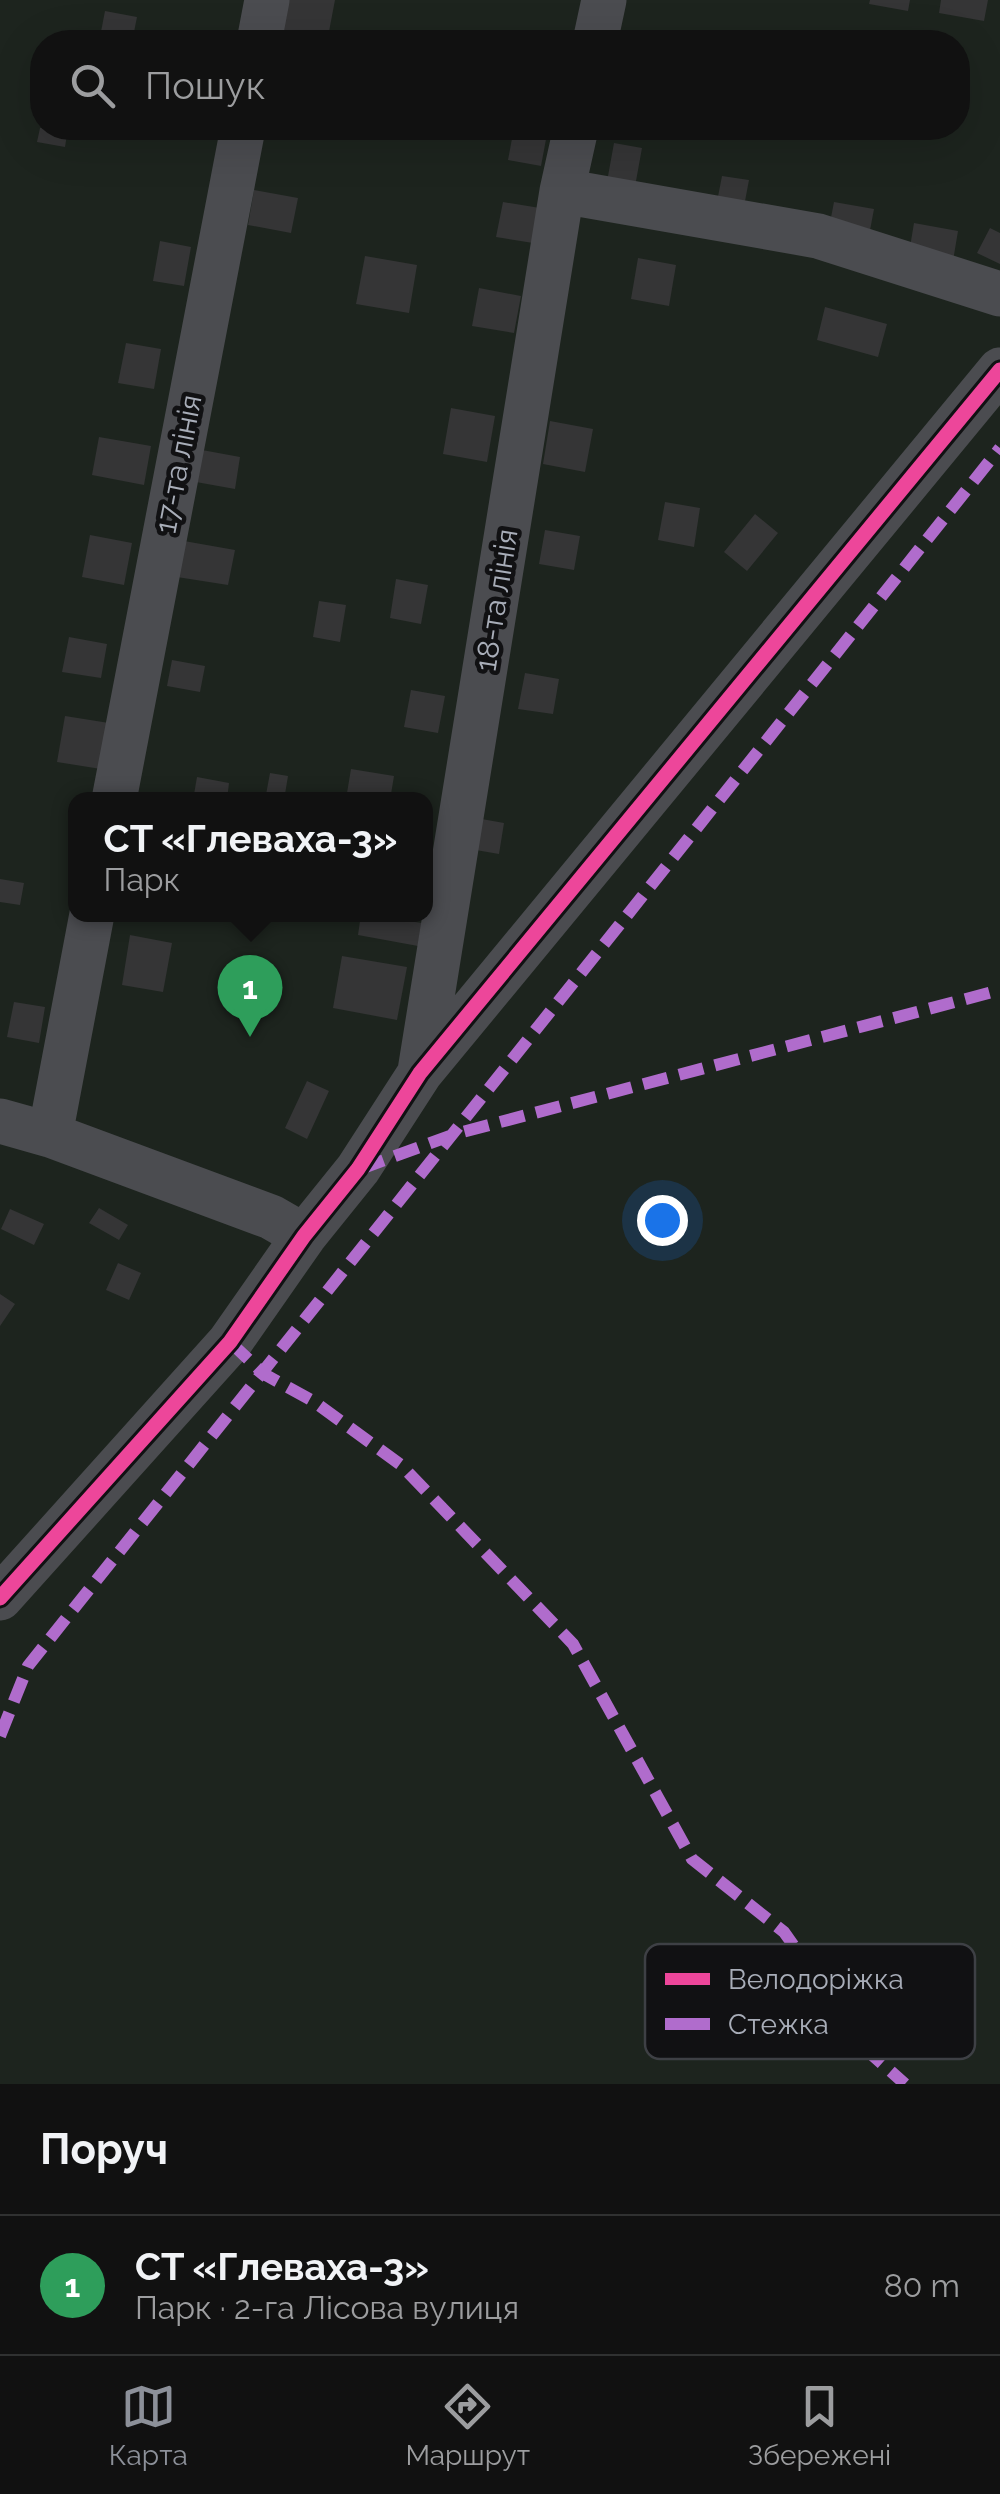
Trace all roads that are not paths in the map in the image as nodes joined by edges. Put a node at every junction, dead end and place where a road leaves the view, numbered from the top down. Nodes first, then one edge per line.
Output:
1 (267, 0) edge
2 (604, 0) edge
3 (261, 30) edge
4 (598, 30) edge
5 (241, 140) edge
6 (573, 140) edge
7 (562, 191) junction
8 (1000, 294) edge
9 (1000, 370) edge
10 (116, 792) edge
11 (90, 922) edge
12 (420, 1073) junction
13 (0, 1120) edge
14 (50, 1135) junction
15 (304, 1236) junction
16 (0, 1598) edge

1 - 3 street
2 - 4 street
5 - 10 street, 17-та лінія
6 - 7 street, 18-та лінія
7 - 8 street
7 - 12 street, 18-та лінія
9 - 12 street
11 - 14 street
12 - 15 street
13 - 14 street
14 - 15 street
15 - 16 street

